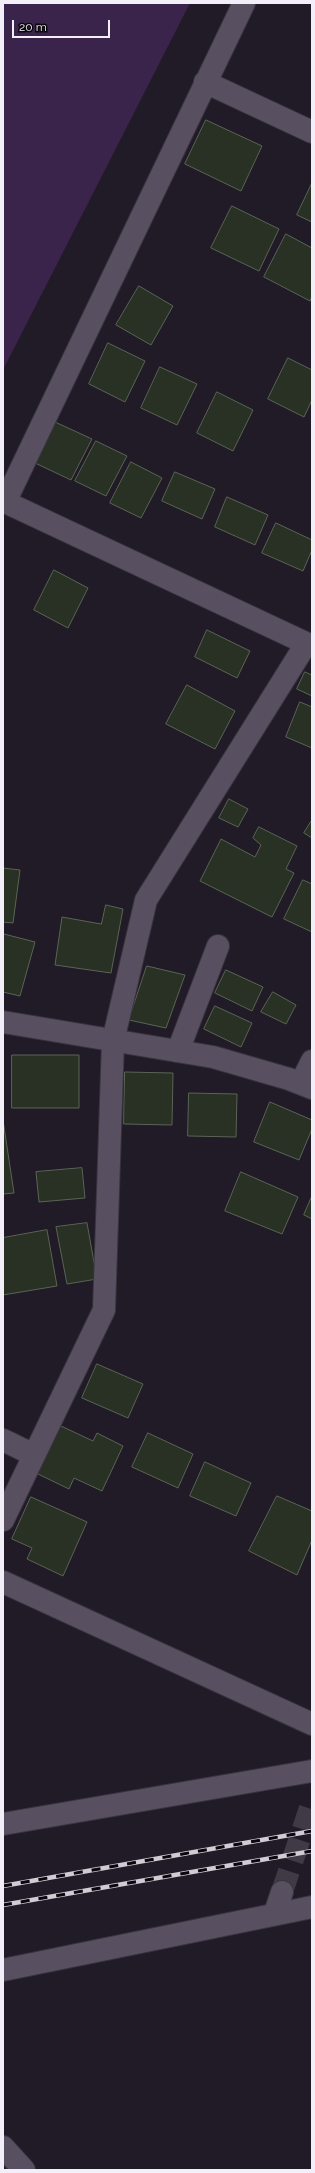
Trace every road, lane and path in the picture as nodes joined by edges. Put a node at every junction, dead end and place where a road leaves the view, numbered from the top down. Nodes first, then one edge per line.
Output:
1 (244, 3) edge
2 (205, 82) junction
3 (312, 132) edge
4 (4, 502) edge
5 (309, 645) edge
6 (218, 946) dead end
7 (3, 1022) edge
8 (113, 1041) junction
9 (178, 1051) junction
10 (312, 1061) edge
11 (307, 1086) edge
12 (3, 1440) edge
13 (34, 1455) junction
14 (3, 1520) edge
15 (3, 1582) edge
16 (312, 1724) edge
17 (312, 1771) edge
18 (3, 1824) edge
19 (282, 1892) tunnel mouth
20 (312, 1907) edge
21 (275, 1913) junction
22 (3, 1970) edge
23 (3, 2147) edge
24 (24, 2170) edge

1 - 2 street
2 - 3 street
2 - 4 street
4 - 5 street
5 - 8 street
6 - 9 street
7 - 8 street
8 - 9 street
8 - 13 street
9 - 11 street
10 - 11 street
12 - 13 street
13 - 14 street
15 - 16 street
17 - 18 street
19 - 21 street
20 - 21 street
21 - 22 street
23 - 24 street

